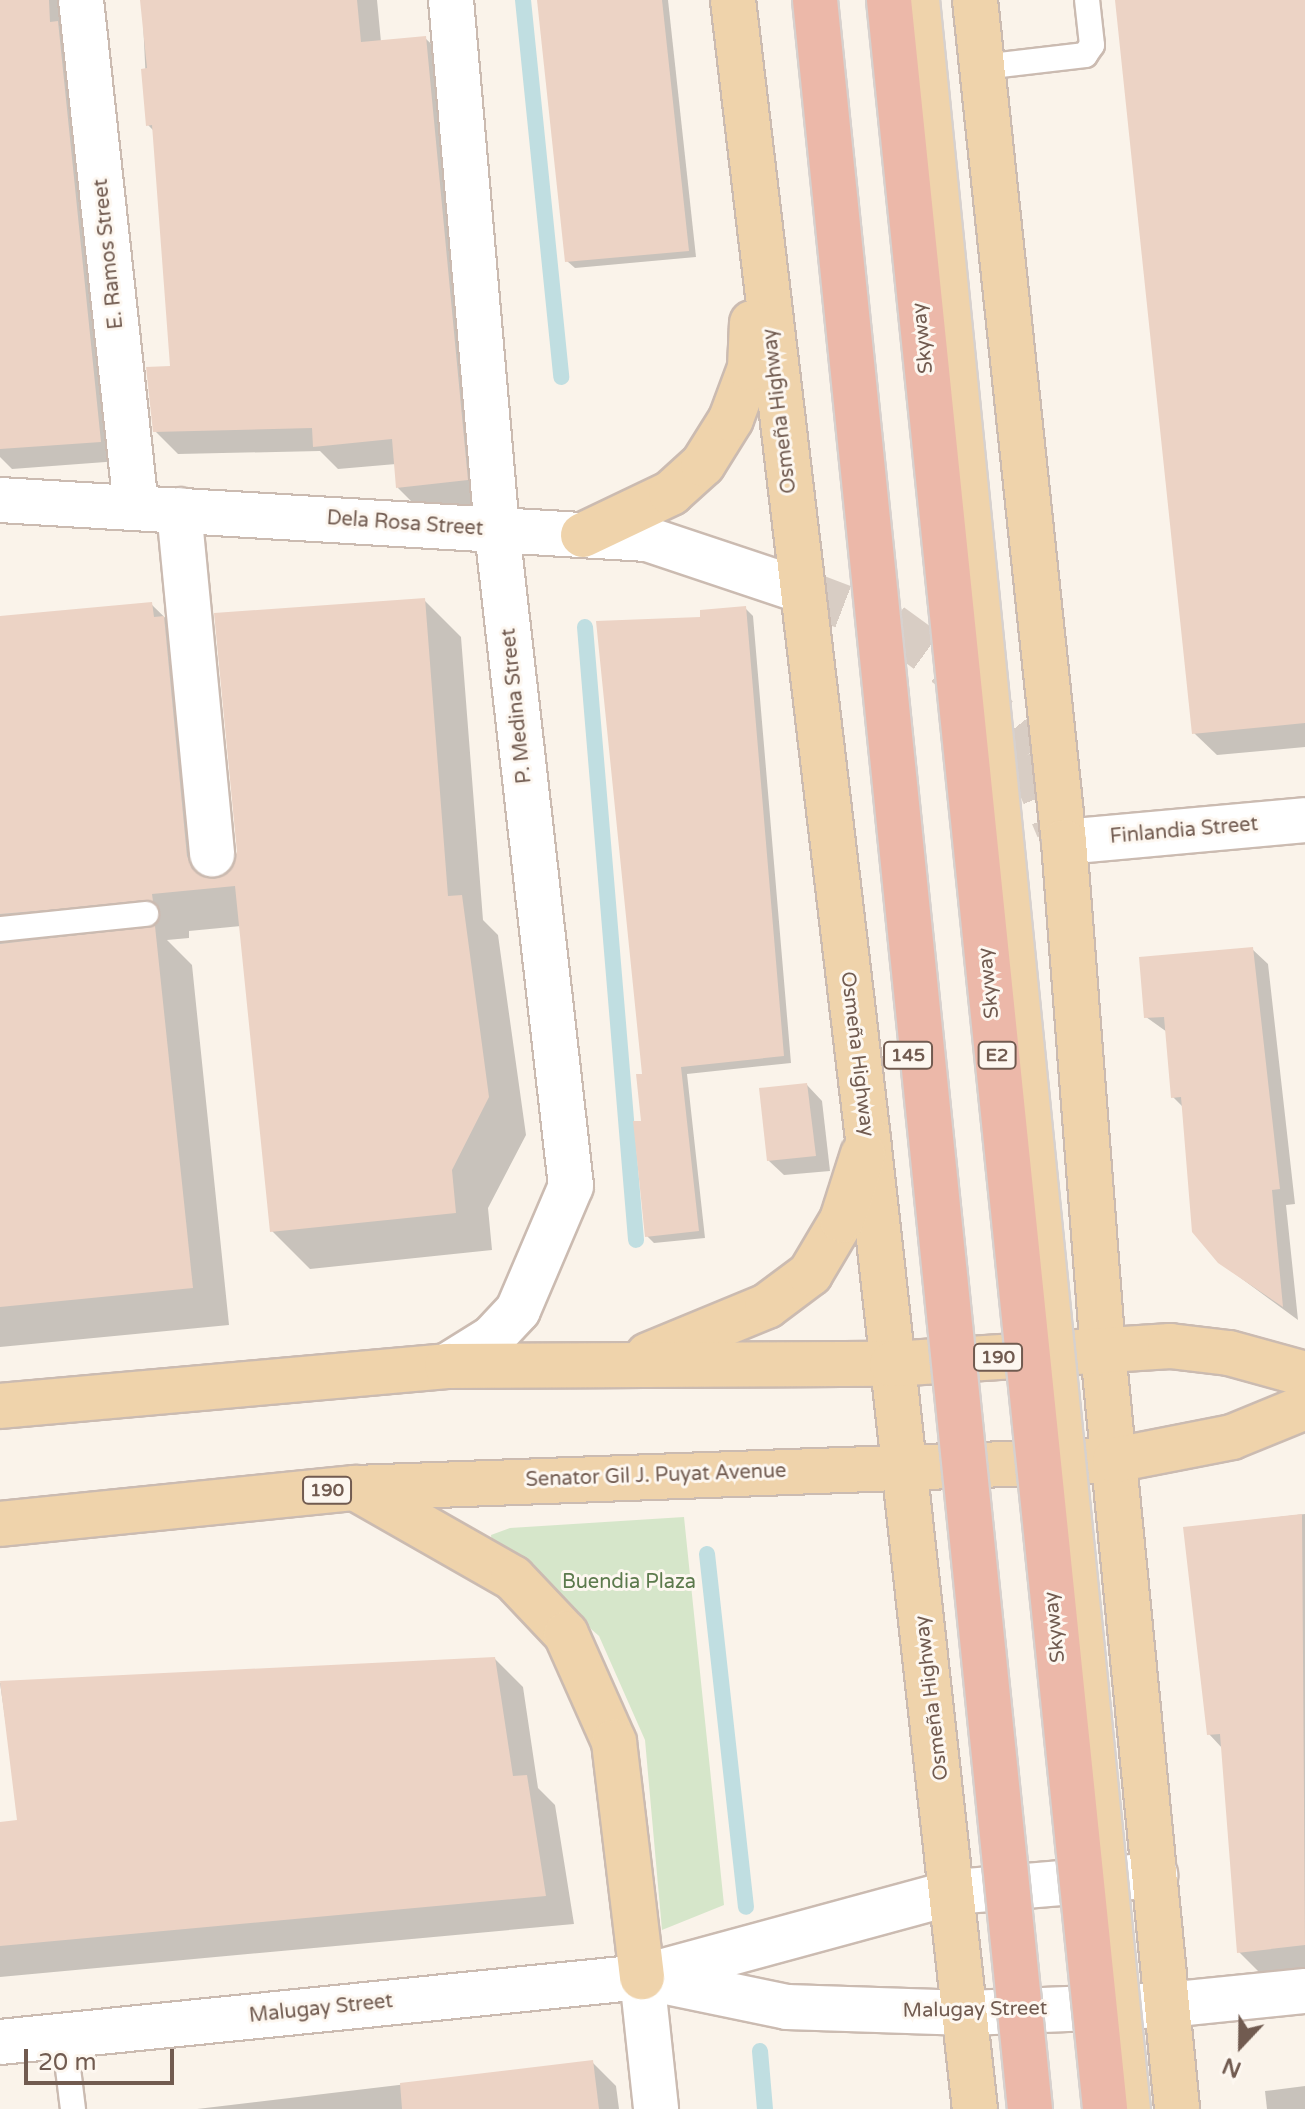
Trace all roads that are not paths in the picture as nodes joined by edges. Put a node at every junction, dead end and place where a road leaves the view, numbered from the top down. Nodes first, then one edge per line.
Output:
1 (81, 0) edge
2 (451, 0) edge
3 (733, 0) edge
4 (801, 0) edge
5 (815, 0) edge
6 (889, 0) edge
7 (917, 0) edge
8 (975, 0) edge
9 (1087, 0) edge
10 (983, 67) junction
11 (757, 217) junction
12 (0, 500) edge
13 (136, 507) junction
14 (179, 510) junction
15 (497, 530) junction
16 (583, 535) junction
17 (802, 591) junction
18 (1305, 820) edge
19 (1064, 842) junction
20 (212, 854) dead end
21 (146, 914) dead end
22 (0, 929) edge
23 (868, 1139) junction
24 (1103, 1351) junction
25 (635, 1362) junction
26 (892, 1364) junction
27 (447, 1366) junction
28 (1305, 1374) edge
29 (0, 1406) edge
30 (1305, 1407) edge
31 (1115, 1460) junction
32 (905, 1470) junction
33 (355, 1488) junction
34 (0, 1524) edge
35 (1155, 1875) junction
36 (954, 1892) junction
37 (642, 1977) junction
38 (1305, 1991) edge
39 (1167, 2005) junction
40 (968, 2013) junction
41 (64, 2036) junction
42 (0, 2042) edge
43 (73, 2109) edge
44 (656, 2109) edge
45 (975, 2109) edge
46 (1016, 2109) edge
47 (1030, 2109) edge
48 (1105, 2109) edge
49 (1128, 2109) edge
50 (1177, 2109) edge

1 - 13 street, E. Ramos Street
2 - 15 street, P. Medina Street
3 - 11 main road, Osmeña Highway
4 - 46 main road, Osmeña Highway / 145
5 - 47 highway, bridge
6 - 48 highway, Skyway / E2, bridge
7 - 49 main road, bridge
8 - 10 main road
9 - 10 lane
10 - 19 main road
11 - 16 main road
11 - 17 main road, Osmeña Highway
12 - 13 street, Dela Rosa Street
13 - 14 street, Dela Rosa Street
14 - 15 street, Dela Rosa Street
14 - 20 street
15 - 16 street, Dela Rosa Street
15 - 27 street, P. Medina Street
16 - 17 street, Dela Rosa Street
17 - 23 main road, Osmeña Highway
18 - 19 street, Finlandia Street
19 - 24 main road
21 - 22 lane
23 - 25 main road
23 - 26 main road, Osmeña Highway
24 - 26 main road, 190
24 - 28 main road, 190
24 - 31 main road
25 - 26 main road, 190
25 - 27 main road, 190
26 - 32 main road, Osmeña Highway
27 - 29 main road, 190
30 - 31 main road, Senator Gil J. Puyat Avenue / 190
31 - 32 main road, Senator Gil J. Puyat Avenue / 190
31 - 35 main road
32 - 33 main road, Senator Gil J. Puyat Avenue / 190
32 - 36 main road, Osmeña Highway
33 - 34 main road, Senator Gil J. Puyat Avenue / 190
33 - 37 main road
35 - 36 street, Malugay Street
35 - 39 main road
36 - 37 street, Malugay Street
36 - 40 main road, Osmeña Highway
37 - 40 street, Malugay Street
37 - 41 street, Malugay Street
37 - 44 street
38 - 39 street, Malugay Street
39 - 40 street, Malugay Street
39 - 50 main road
40 - 45 main road, Osmeña Highway
41 - 42 street, Malugay Street
41 - 43 lane

